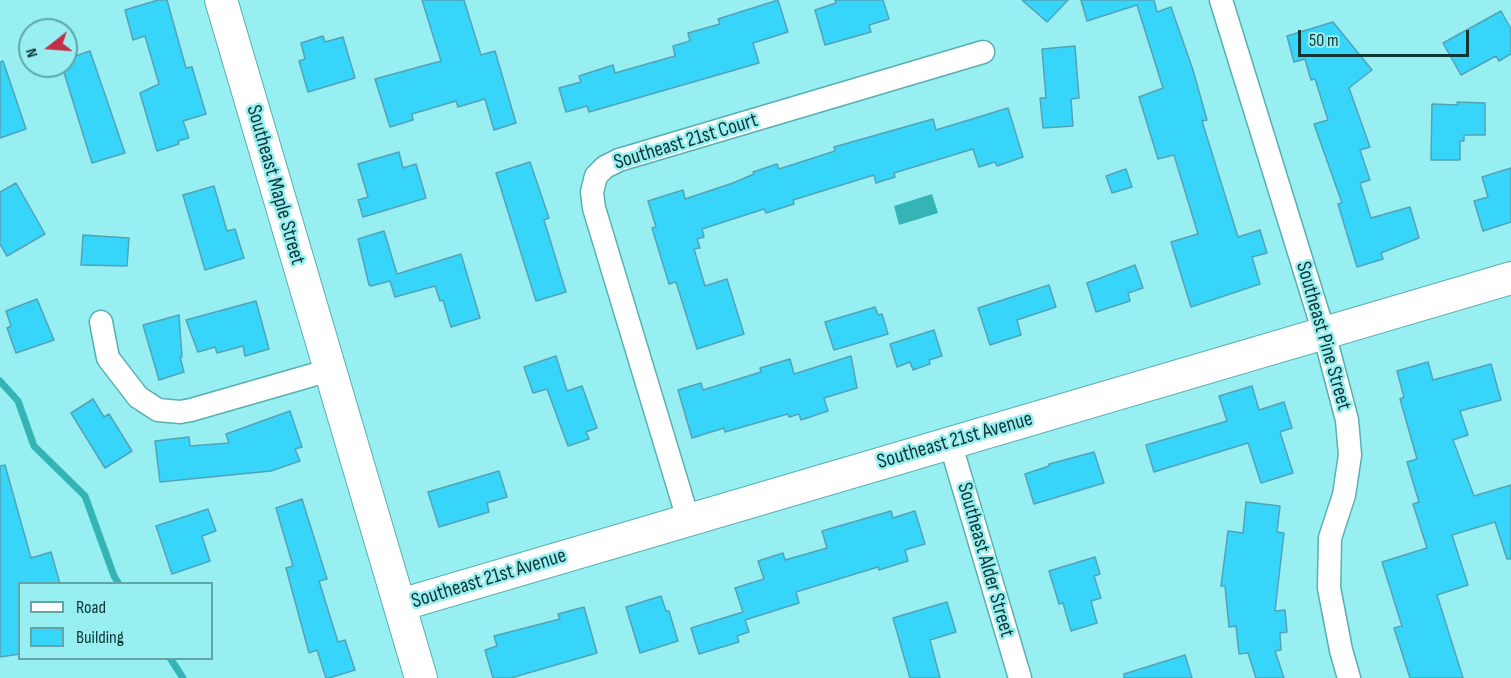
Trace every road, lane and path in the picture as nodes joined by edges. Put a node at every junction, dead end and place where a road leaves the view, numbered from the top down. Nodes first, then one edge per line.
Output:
1 (221, 0) edge
2 (1221, 0) edge
3 (983, 52) dead end
4 (1511, 278) edge
5 (101, 322) dead end
6 (1324, 333) junction
7 (330, 370) junction
8 (950, 442) junction
9 (688, 519) junction
10 (400, 605) junction
11 (421, 678) edge
12 (1020, 678) edge
13 (1349, 678) edge

1 - 7 street, Southeast Maple Street
2 - 6 street, Southeast Pine Street
3 - 9 street, Southeast 21st Court
4 - 6 street, Southeast 21st Avenue
5 - 7 street
6 - 8 street, Southeast 21st Avenue
6 - 13 street, Southeast Pine Street
7 - 10 street, Southeast Maple Street
8 - 9 street, Southeast 21st Avenue
8 - 12 street, Southeast Alder Street
9 - 10 street, Southeast 21st Avenue
10 - 11 street, Southeast Maple Street

